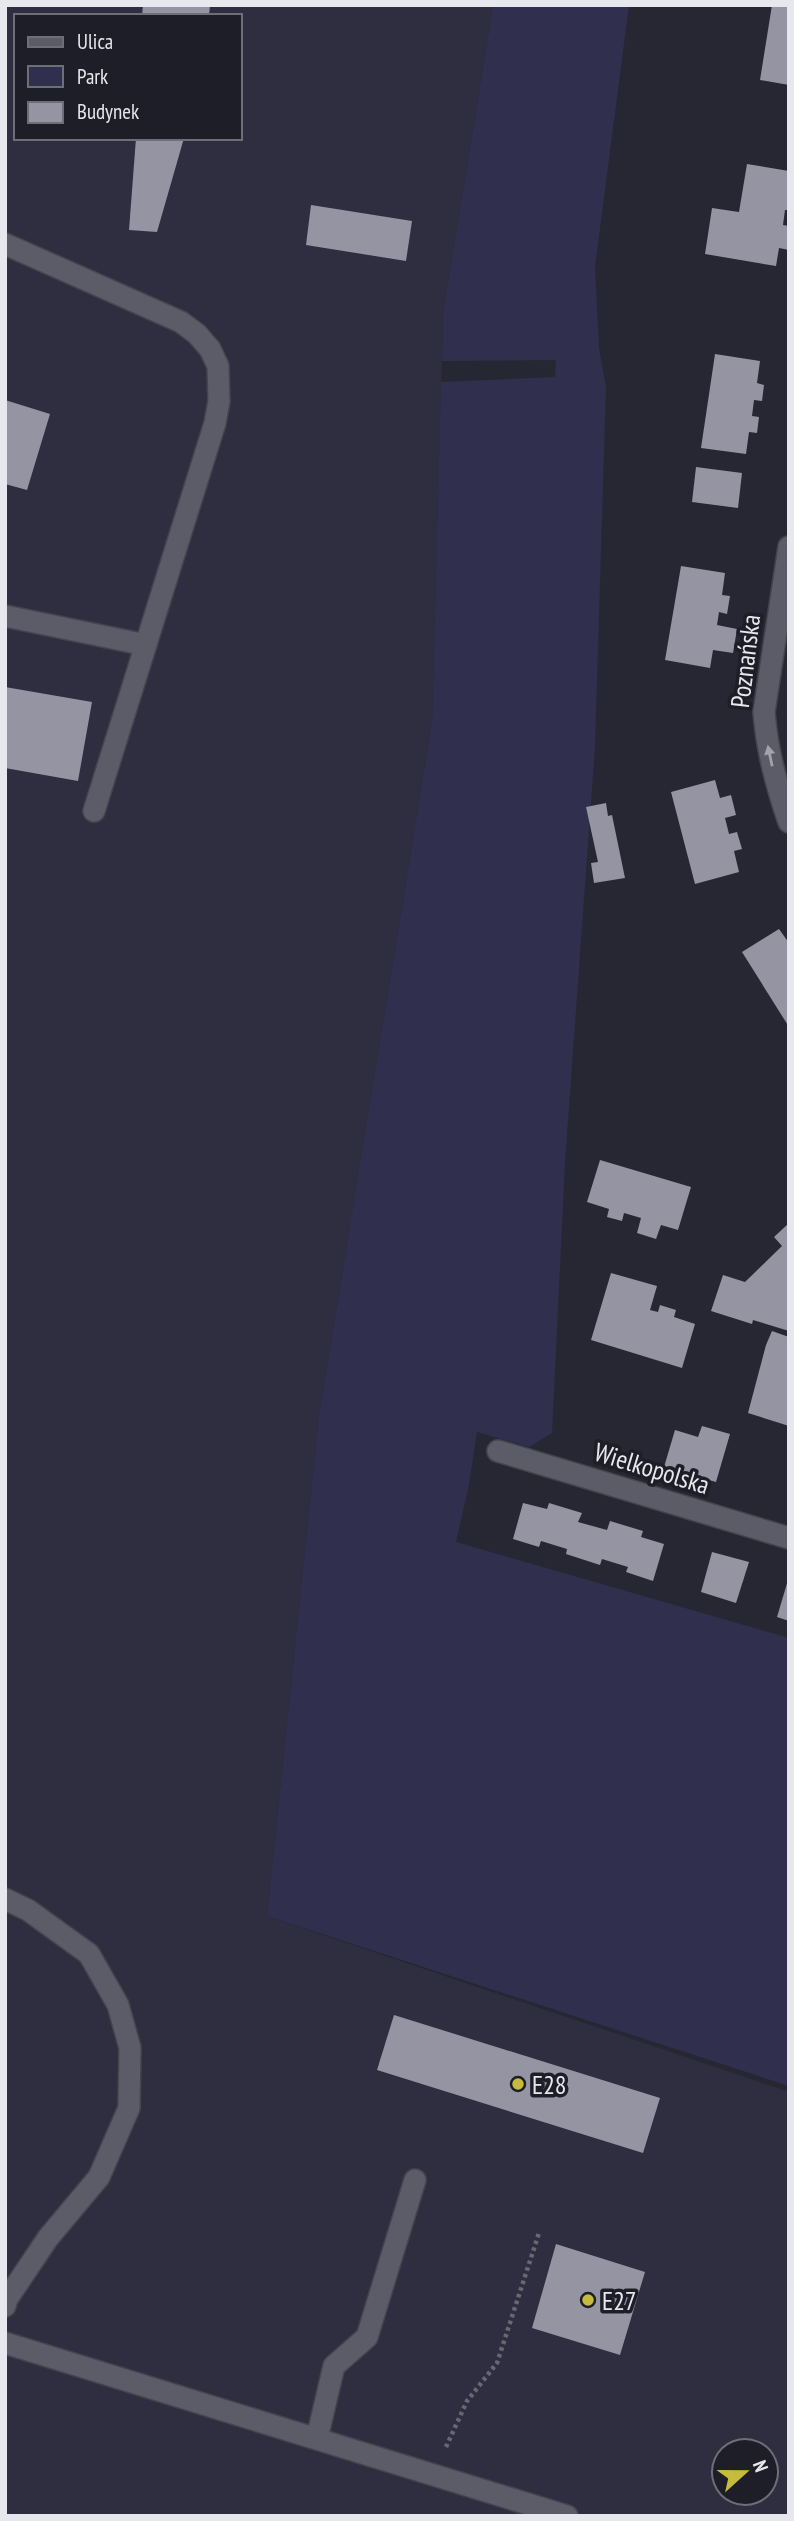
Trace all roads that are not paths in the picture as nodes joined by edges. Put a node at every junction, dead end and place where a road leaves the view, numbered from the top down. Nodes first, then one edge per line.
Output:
1 (5, 244) edge
2 (789, 547) edge
3 (5, 616) edge
4 (146, 645) junction
5 (94, 811) dead end
6 (789, 822) edge
7 (498, 1451) dead end
8 (789, 1538) edge
9 (5, 1899) edge
10 (415, 2180) dead end
11 (5, 2306) edge
12 (5, 2343) edge
13 (317, 2438) junction
14 (567, 2516) edge

1 - 4 street
6 -> 2 street, Poznańska
3 - 4 street
4 - 5 street
7 - 8 street, Wielkopolska
9 - 11 street
10 - 13 street
12 - 13 street
13 - 14 street

